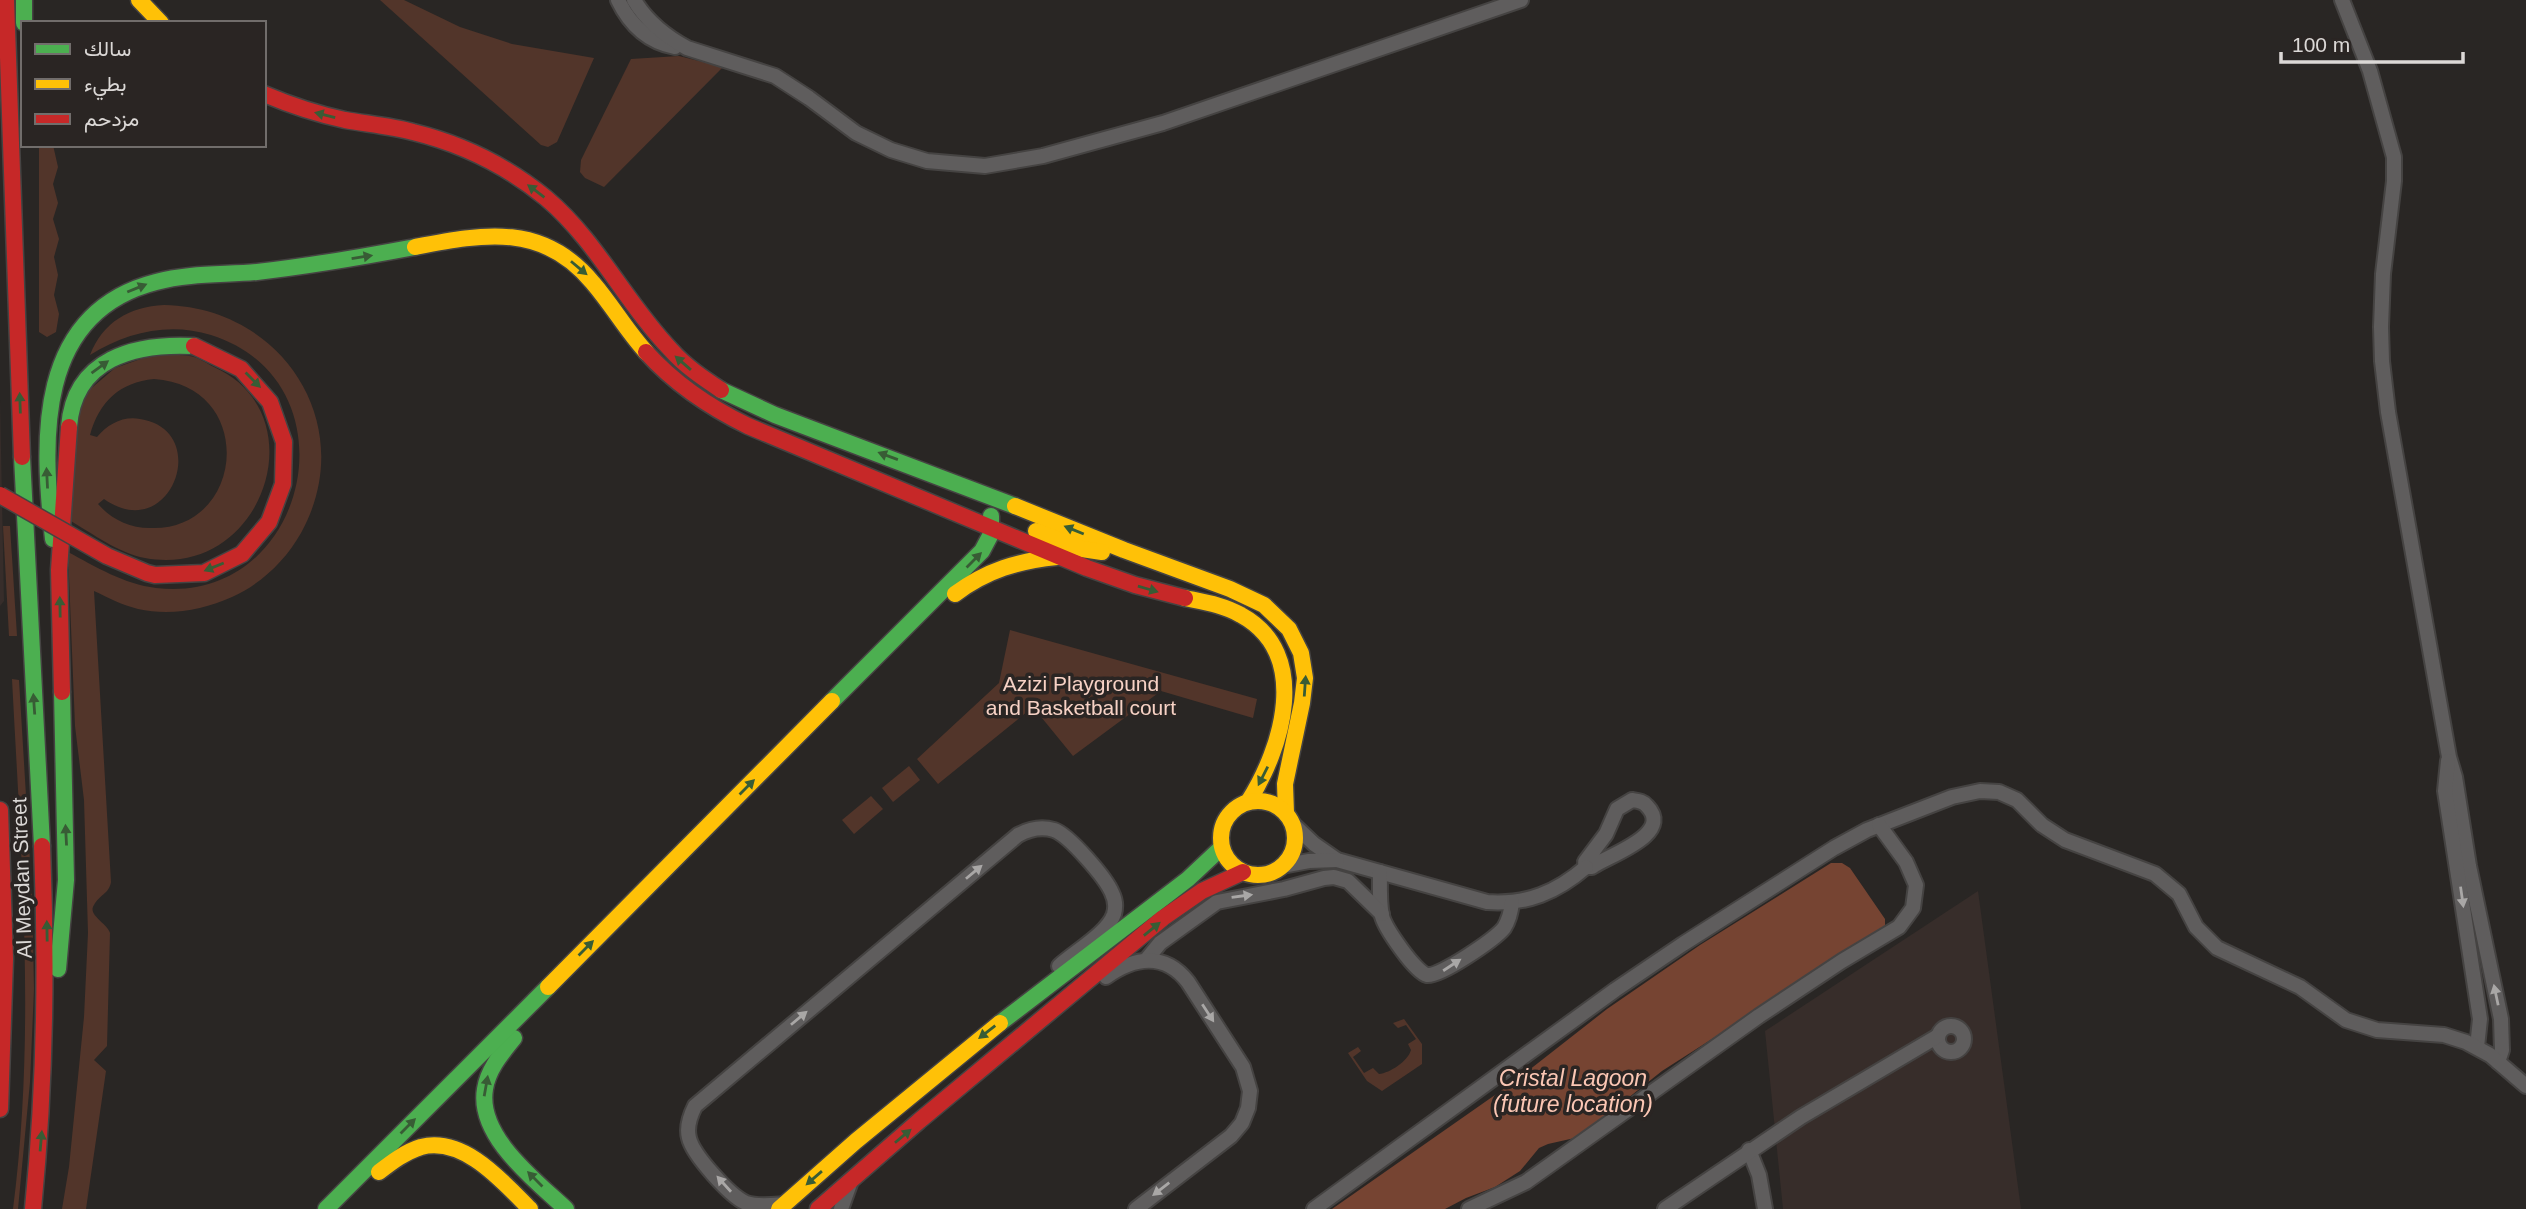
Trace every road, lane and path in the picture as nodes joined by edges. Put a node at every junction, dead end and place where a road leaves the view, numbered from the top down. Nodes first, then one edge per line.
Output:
1 (6, 0) edge
2 (24, 0) edge
3 (139, 0) edge
4 (618, 0) edge
5 (634, 0) edge
6 (1521, 0) edge
7 (2342, 0) edge
8 (24, 21) edge
9 (159, 21) edge
10 (687, 48) junction
11 (266, 95) edge
12 (21, 146) edge
13 (13, 197) junction
14 (981, 492) junction
15 (0, 495) edge
16 (999, 531) junction
17 (1128, 552) junction
18 (1061, 557) junction
19 (59, 570) junction
20 (912, 622) junction
21 (1248, 802) junction
22 (0, 810) edge
23 (1289, 819) junction
24 (1879, 825) junction
25 (1221, 848) junction
26 (1337, 860) junction
27 (1282, 866) junction
28 (1586, 867) junction
29 (2463, 867) junction
30 (1243, 872) junction
31 (1380, 872) junction
32 (1512, 902) junction
33 (1382, 914) junction
34 (1147, 960) junction
35 (555, 979) junction
36 (1041, 989) junction
37 (1061, 1004) junction
38 (47, 1024) junction
39 (1938, 1036) dead end
40 (2477, 1047) junction
41 (2498, 1062) junction
42 (2526, 1086) edge
43 (0, 1109) edge
44 (1749, 1150) junction
45 (851, 1179) junction
46 (329, 1205) edge
47 (782, 1207) edge
48 (33, 1209) edge
49 (530, 1209) edge
50 (566, 1209) edge
51 (818, 1209) edge
52 (841, 1209) edge
53 (1136, 1209) edge
54 (1314, 1209) edge
55 (1469, 1209) edge
56 (1665, 1209) edge
57 (1765, 1209) edge

1 - 13 street, Al Meydan Street
2 - 8 street
3 - 9 street
4 - 10 street
5 - 10 street
6 - 10 street
7 - 29 street
14 -> 11 street
12 - 13 street
38 -> 13 street, Al Meydan Street
14 - 16 street
17 -> 14 street
19 -> 15 street, bridge
16 - 17 street
16 - 18 street
19 -> 16 street
20 -> 16 street
23 -> 17 street
18 - 20 street
18 -> 21 street
38 -> 19 street
35 -> 20 street
21 - 23 street
21 - 25 street
22 - 43 street, Al Meydan Street
23 - 26 street
23 - 27 street
24 - 40 street
24 - 54 street
24 - 55 street
25 - 30 street
25 - 36 street
26 - 27 street
26 - 31 street
27 - 30 street
28 - 28 street
28 - 32 street
29 -> 40 street
41 -> 29 street
37 -> 30 street
31 - 32 street
31 - 33 street
33 -> 32 street
34 -> 33 street
34 - 37 street
34 -> 53 street
46 -> 35 street
50 -> 35 street
36 -> 47 street
47 -> 36 street
45 -> 37 street
48 -> 38 street, Al Meydan Street
39 - 44 street
40 - 41 street
41 - 42 street
44 - 56 street
44 - 57 street
45 - 51 street
45 - 52 street
46 - 49 street

